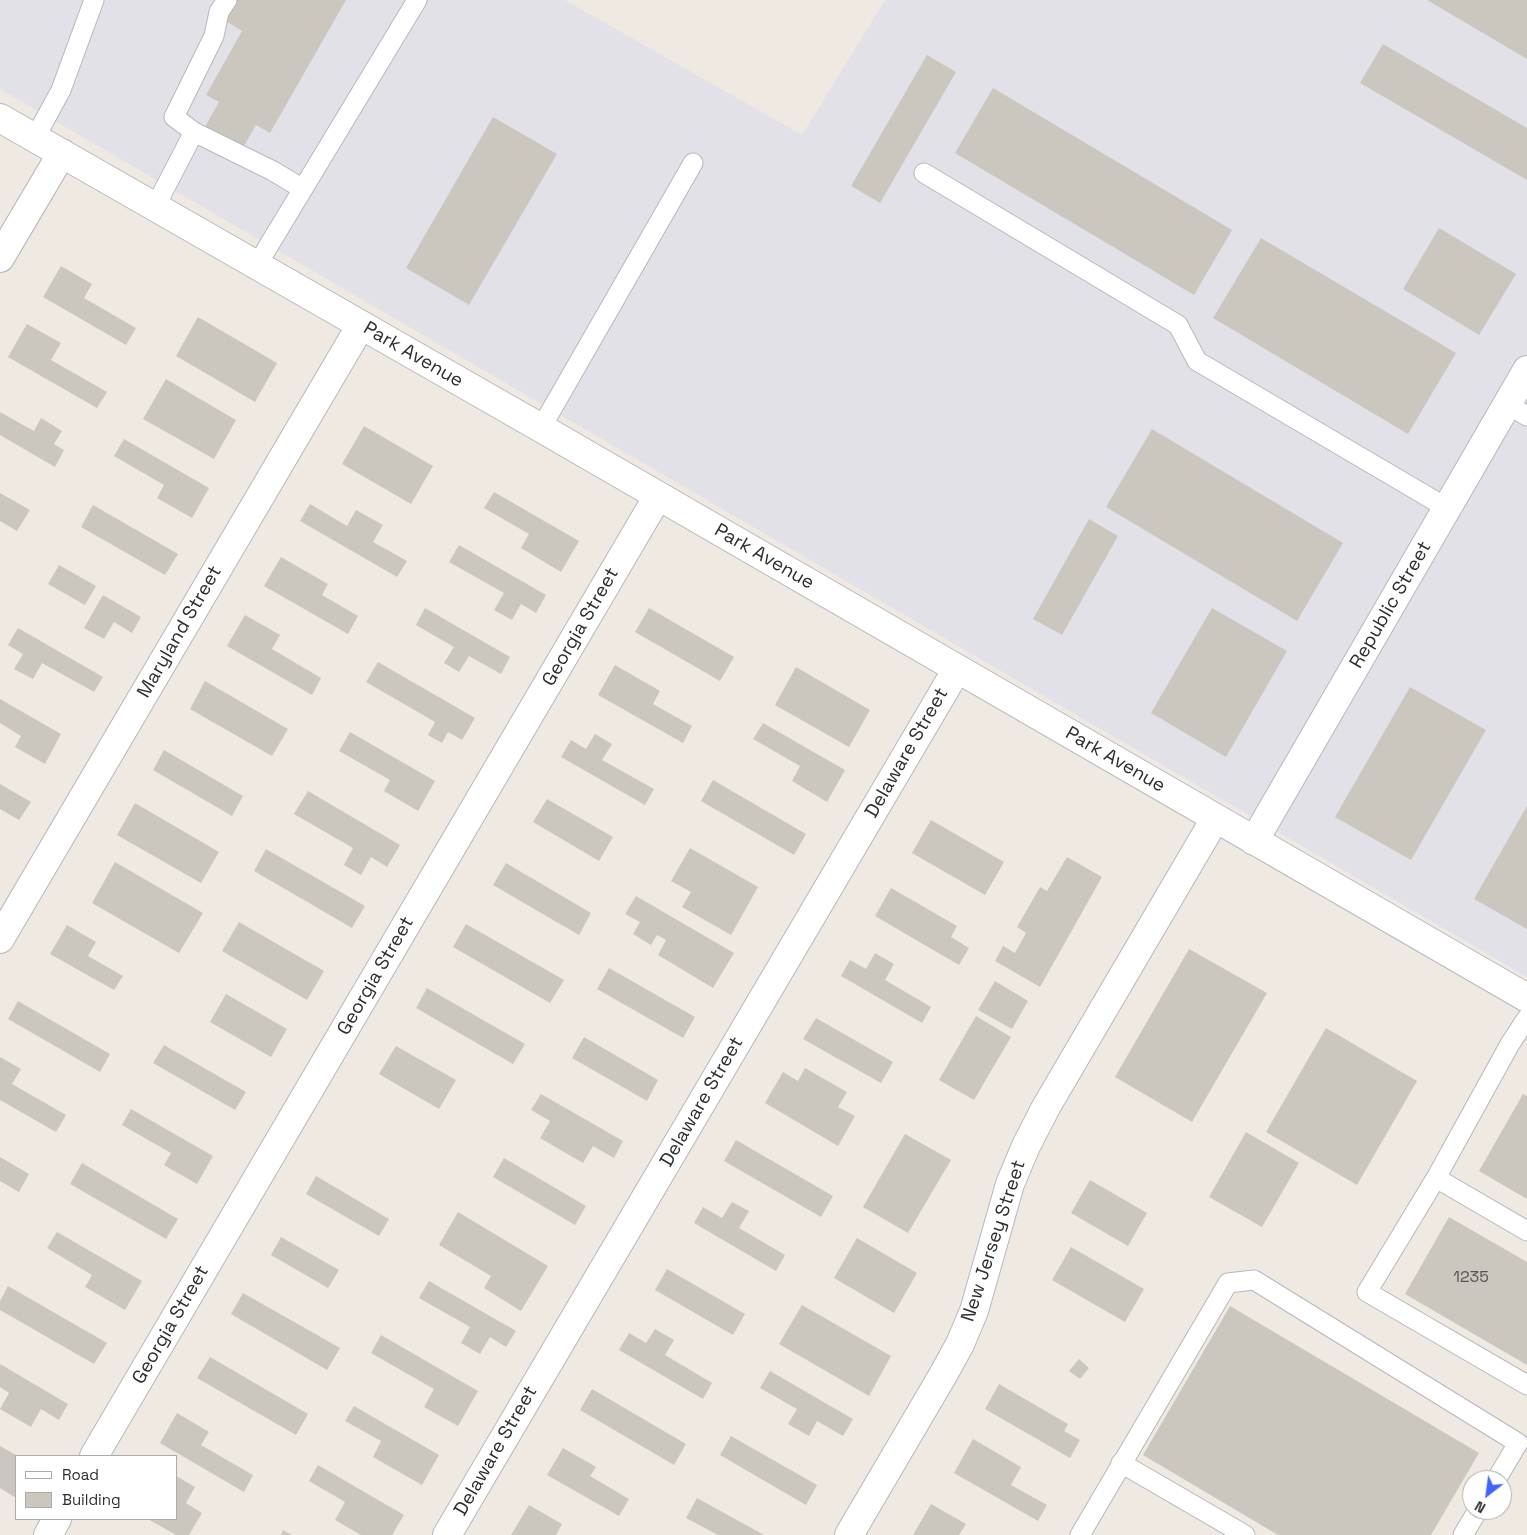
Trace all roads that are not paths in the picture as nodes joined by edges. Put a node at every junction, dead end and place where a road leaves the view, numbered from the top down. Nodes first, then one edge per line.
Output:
1 (94, 0) edge
2 (227, 0) edge
3 (417, 0) edge
4 (0, 118) edge
5 (194, 132) junction
6 (35, 138) junction
7 (62, 153) junction
8 (693, 162) dead end
9 (924, 173) dead end
10 (303, 189) junction
11 (155, 206) junction
12 (0, 258) edge
13 (257, 265) junction
14 (361, 324) junction
15 (1527, 370) edge
16 (1517, 410) edge
17 (542, 428) junction
18 (658, 496) junction
19 (1447, 508) junction
20 (957, 669) junction
21 (1216, 819) junction
22 (1254, 841) junction
23 (0, 939) edge
24 (1527, 998) edge
25 (1527, 1018) edge
26 (1436, 1178) junction
27 (1527, 1231) edge
28 (1527, 1385) edge
29 (1522, 1445) edge
30 (95, 1455) edge
31 (1121, 1463) junction
32 (1503, 1470) edge
33 (56, 1520) edge
34 (1472, 1520) edge
35 (48, 1535) edge
36 (447, 1535) edge
37 (849, 1535) edge
38 (1080, 1535) edge
39 (1244, 1535) edge
40 (1463, 1535) edge

1 - 6 lane
2 - 5 lane
3 - 10 lane
4 - 6 street, Park Avenue
5 - 10 lane
5 - 11 lane
6 - 7 street, Park Avenue
7 - 11 street, Park Avenue
7 - 12 street
8 - 17 lane
9 - 19 lane
10 - 13 lane
11 - 13 street, Park Avenue
13 - 14 street, Park Avenue
14 - 17 street, Park Avenue
14 - 23 street, Maryland Street
15 - 16 street, Republic Street
16 - 19 street, Republic Street
17 - 18 street, Park Avenue
18 - 20 street, Park Avenue
18 - 30 street, Georgia Street
19 - 22 street, Republic Street
20 - 21 street, Park Avenue
20 - 36 street, Delaware Street
21 - 22 street, Park Avenue
21 - 37 street, New Jersey Street
22 - 24 street, Park Avenue
25 - 26 lane
26 - 27 lane
26 - 28 lane
29 - 31 lane
29 - 32 lane
31 - 38 lane
31 - 39 lane
33 - 35 street
34 - 40 lane

